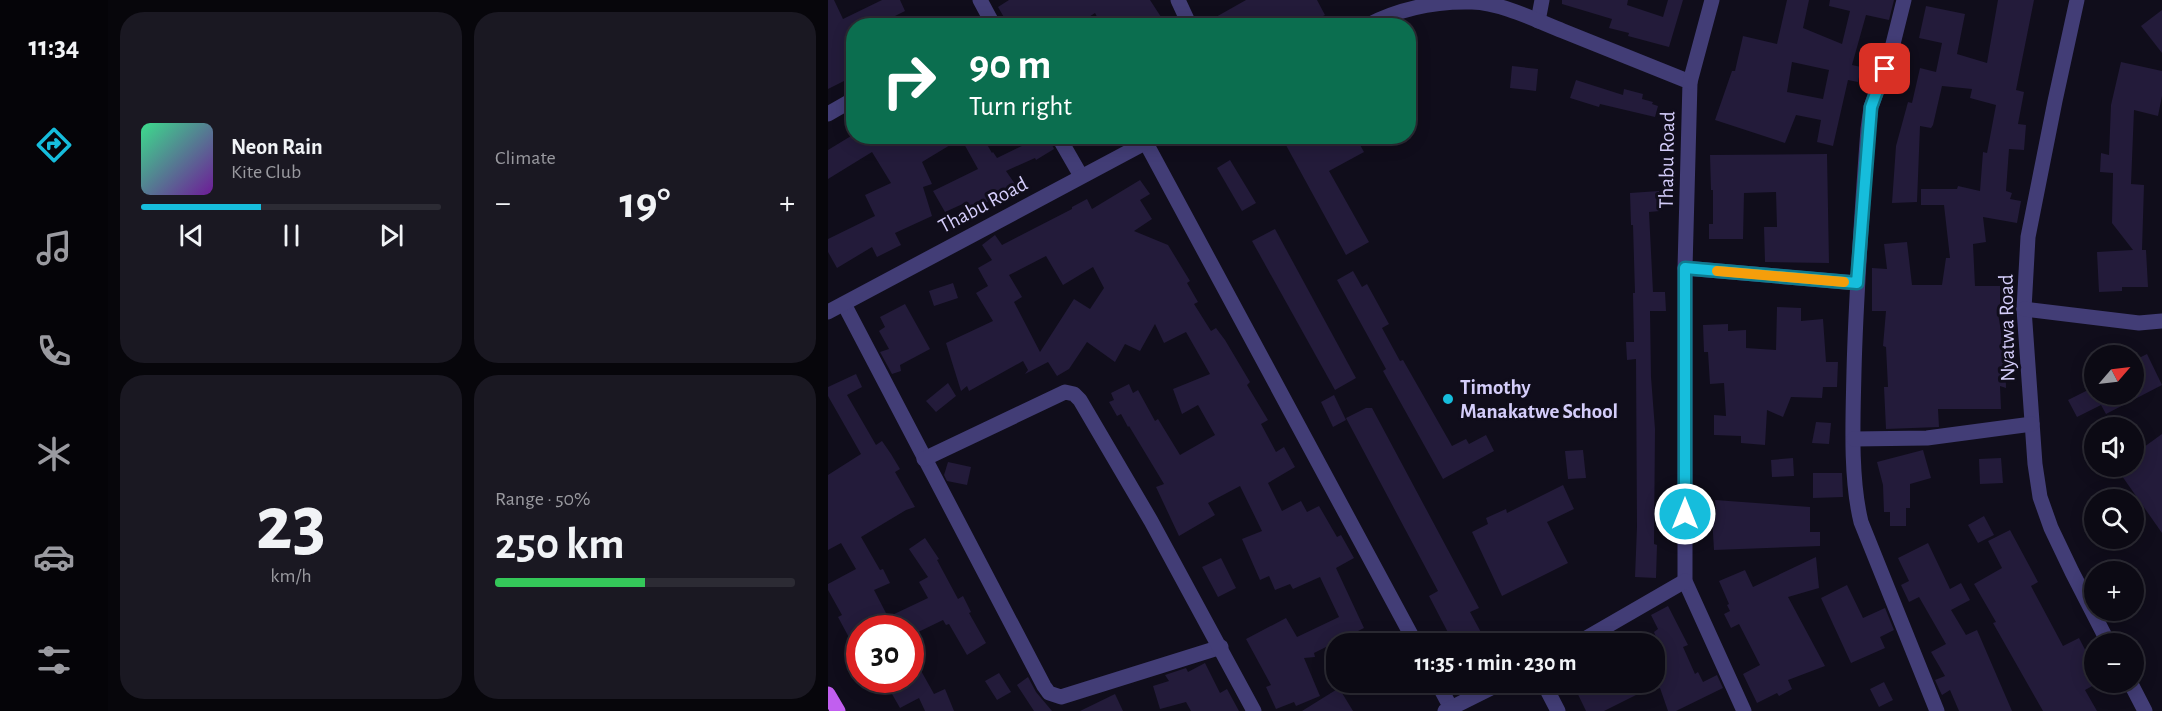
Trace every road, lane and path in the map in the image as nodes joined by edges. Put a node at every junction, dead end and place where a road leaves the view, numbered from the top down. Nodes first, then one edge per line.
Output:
1 (980, 0) edge
2 (1178, 0) edge
3 (1542, 0) edge
4 (1713, 0) edge
5 (1904, 0) edge
6 (2078, 0) edge
7 (1430, 3) edge
8 (988, 18) edge
9 (1186, 18) edge
10 (1386, 18) edge
11 (1538, 21) junction
12 (1690, 82) junction
13 (846, 104) edge
14 (828, 114) edge
15 (1063, 144) edge
16 (1144, 144) edge
17 (1154, 144) edge
18 (1082, 176) junction
19 (1685, 268) junction
20 (1857, 283) junction
21 (844, 304) junction
22 (2024, 309) junction
23 (828, 312) edge
24 (2162, 321) edge
25 (2032, 424) junction
26 (1854, 440) junction
27 (924, 459) junction
28 (1685, 581) junction
29 (1410, 633) edge
30 (1595, 633) edge
31 (2103, 633) edge
32 (1221, 647) junction
33 (1441, 693) edge
34 (1481, 693) edge
35 (1549, 693) edge
36 (2136, 693) edge
37 (828, 694) edge
38 (1448, 710) edge
39 (838, 711) edge
40 (1254, 711) edge
41 (1558, 711) edge
42 (1744, 711) edge
43 (1937, 711) edge
44 (2145, 711) edge

1 - 8 street
2 - 9 street
3 - 11 street
4 - 12 street
5 - 20 street
6 - 22 street, Nyatwa Road
7 - 10 street, Thabu Road
7 - 11 street, Thabu Road
11 - 12 street, Thabu Road
12 - 19 street, Thabu Road
13 - 14 street
15 - 18 street
16 - 18 street, Thabu Road
17 - 29 street
18 - 21 street, Thabu Road
19 - 20 street
19 - 28 street, Thabu Road
20 - 26 street
21 - 23 street, Thabu Road
21 - 27 street
22 - 24 street
22 - 25 street, Nyatwa Road
25 - 26 street
25 - 31 street, Nyatwa Road
26 - 43 street
27 - 32 street
27 - 32 street
28 - 30 street
28 - 42 street
32 - 40 street
33 - 38 street
34 - 38 street
35 - 41 street
36 - 44 street
37 - 39 main road

